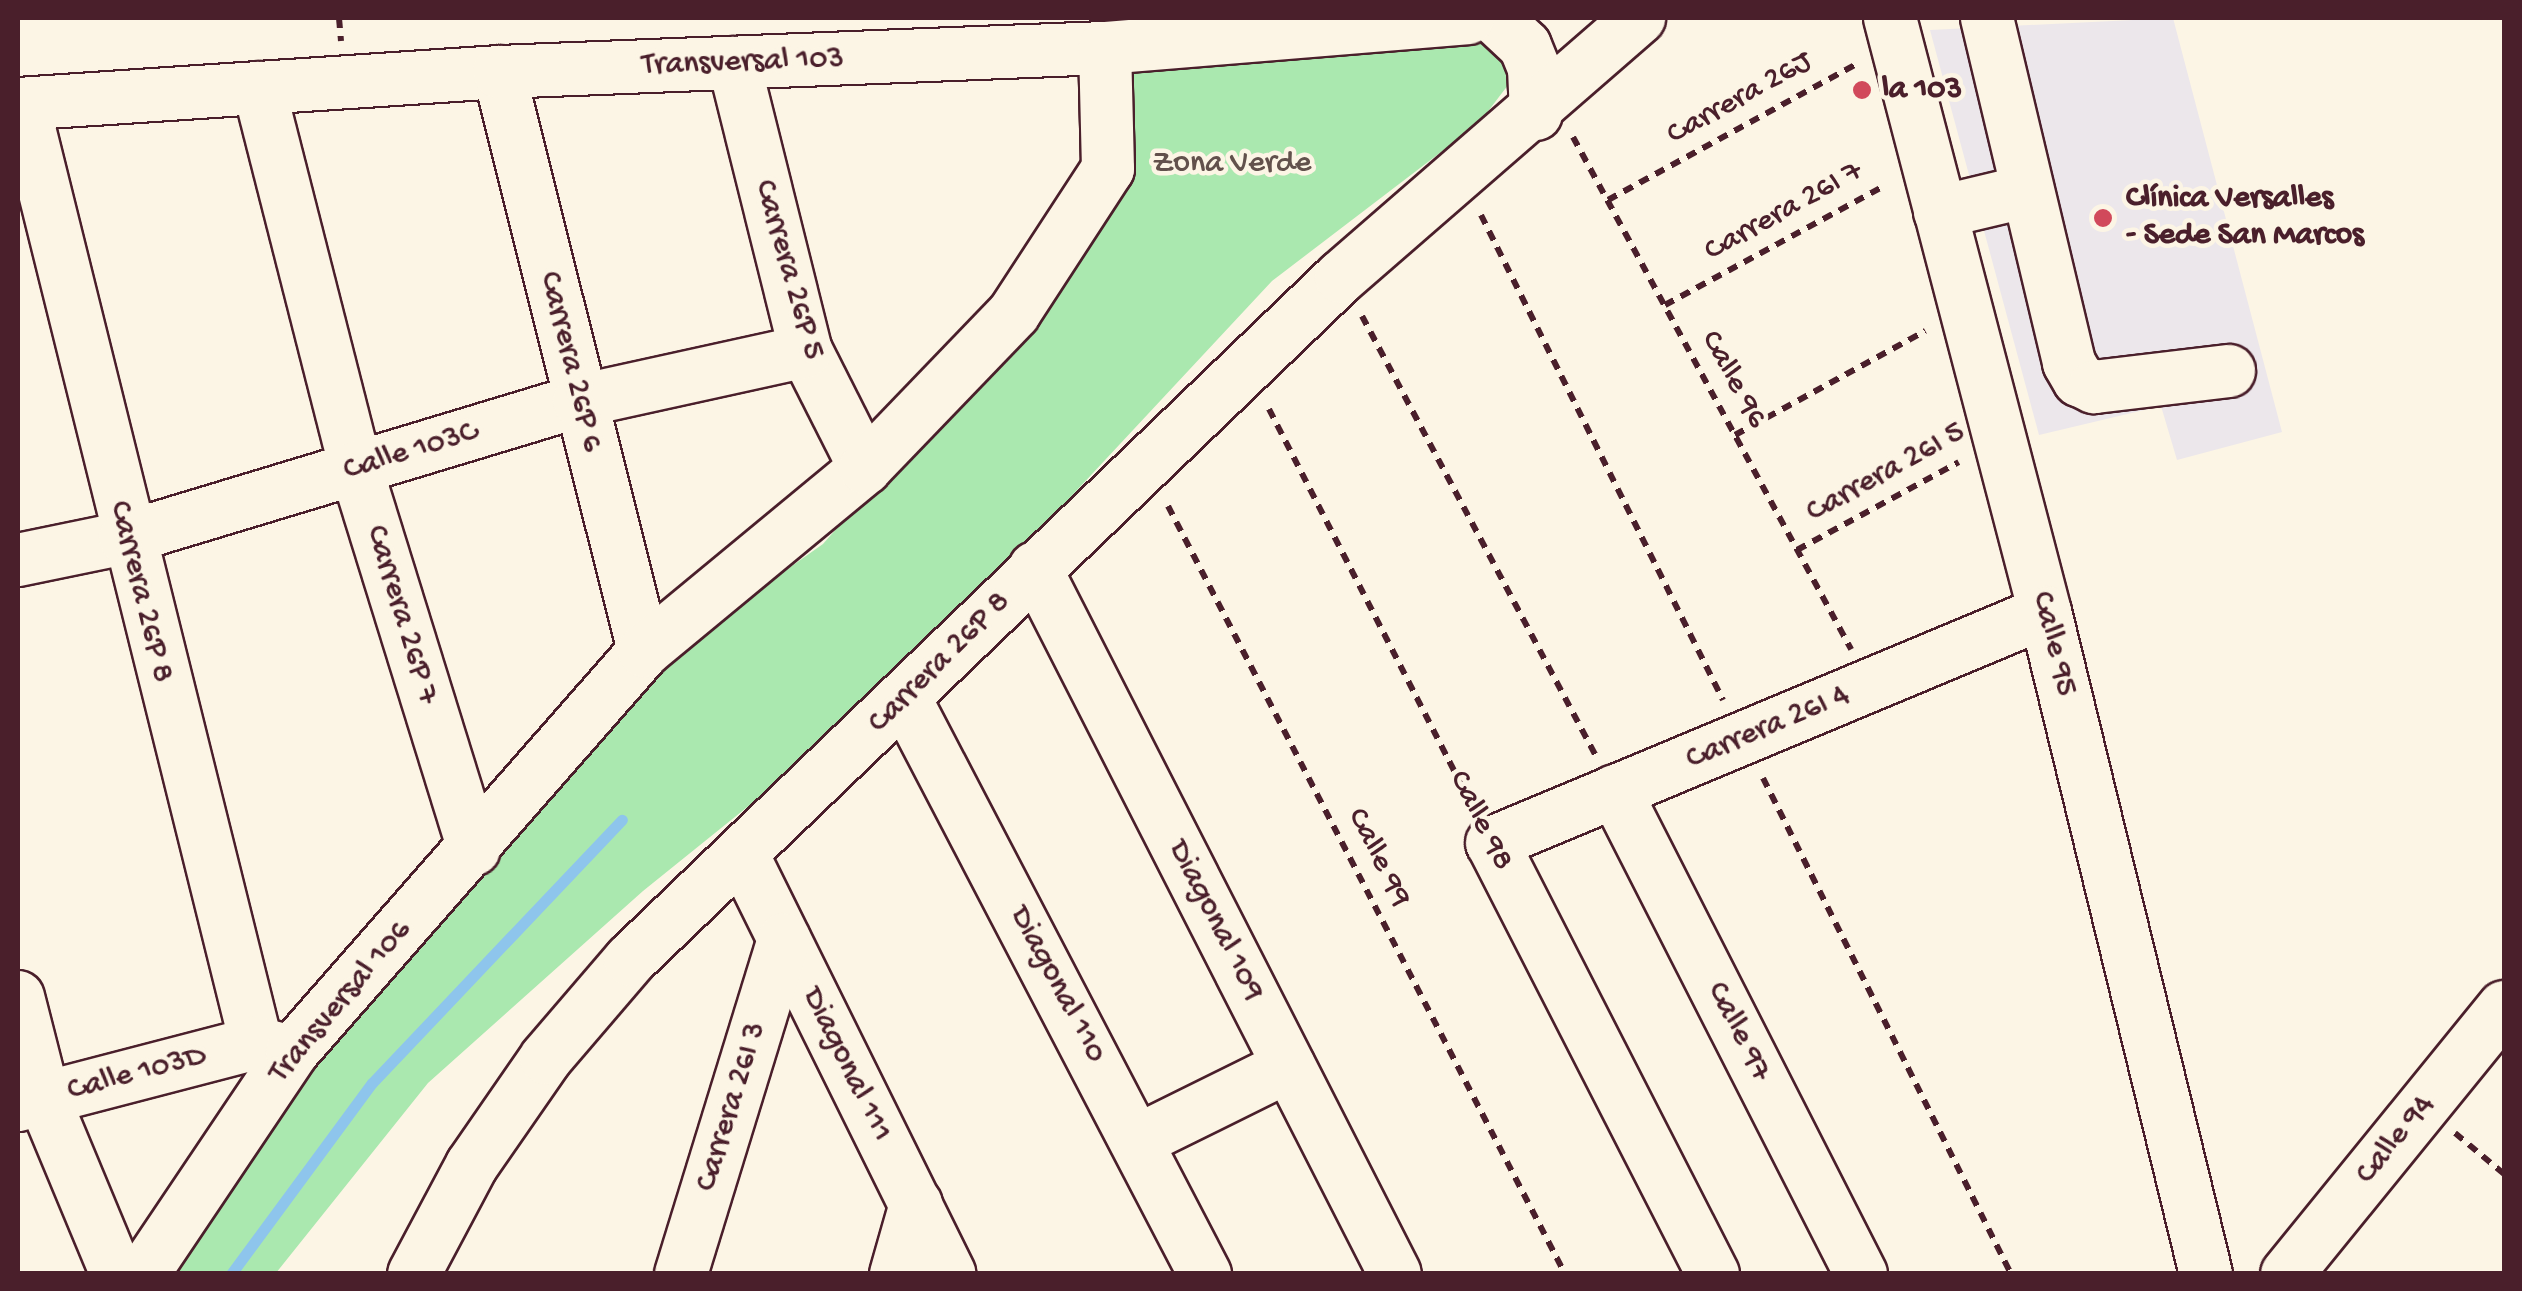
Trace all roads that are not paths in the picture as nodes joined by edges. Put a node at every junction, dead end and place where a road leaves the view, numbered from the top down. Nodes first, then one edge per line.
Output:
1 (1468, 18) edge
2 (1495, 18) edge
3 (1639, 18) edge
4 (1987, 18) edge
5 (1893, 30) edge
6 (1105, 48) junction
7 (734, 63) junction
8 (499, 72) junction
9 (259, 88) junction
10 (20, 104) edge
11 (1544, 106) junction
12 (1934, 187) junction
13 (2028, 191) junction
14 (806, 351) junction
15 (2230, 370) dead end
16 (578, 402) junction
17 (356, 468) junction
18 (865, 468) junction
19 (126, 538) junction
20 (18, 560) edge
21 (1035, 568) junction
22 (2045, 612) junction
23 (644, 651) junction
24 (905, 699) junction
25 (1615, 791) junction
26 (1492, 843) joint
27 (474, 849) junction
28 (743, 856) junction
29 (784, 940) junction
30 (18, 997) edge
31 (2504, 1007) edge
32 (274, 1048) junction
33 (1289, 1066) junction
34 (31, 1102) edge
35 (1139, 1140) junction
36 (916, 1204) junction
37 (117, 1274) edge
38 (143, 1274) edge
39 (414, 1274) edge
40 (681, 1274) edge
41 (896, 1274) edge
42 (950, 1274) edge
43 (1206, 1274) edge
44 (1395, 1274) edge
45 (1713, 1274) edge
46 (1861, 1274) edge
47 (2206, 1274) edge
48 (2287, 1274) edge

1 - 6 street, Transversal 103
2 - 11 street
3 - 11 street, Carrera 26P 8
4 - 13 street
5 - 12 street, Calle 95
6 - 7 street, Transversal 103
6 - 18 street, Transversal 106
7 - 8 street, Transversal 103
7 - 14 street, Carrera 26P 5
8 - 9 street, Transversal 103
8 - 16 street, Carrera 26P 6
9 - 10 street, Transversal 103
9 - 17 street, Carrera 26P 7
10 - 19 street, Carrera 26P 8
11 - 21 street, Carrera 26P 8
12 - 13 street
12 - 22 street, Calle 95
13 - 15 street
14 - 16 street, Calle 103C
14 - 18 street, Carrera 26P 5
16 - 17 street, Calle 103C
16 - 23 street, Carrera 26P 6
17 - 19 street, Calle 103C
17 - 27 street, Carrera 26P 7
18 - 23 street, Transversal 106
19 - 20 street, Calle 103C
19 - 32 street, Carrera 26P 8
21 - 24 street, Carrera 26P 8
21 - 33 street, Diagonal 109
22 - 25 street, Carrera 26I 4
22 - 47 street, Calle 95
23 - 27 street, Transversal 106
24 - 28 street, Carrera 26P 8
24 - 35 street, Diagonal 110
25 - 26 street, Carrera 26I 4
25 - 46 street, Calle 97
26 - 45 street, Calle 98
27 - 32 street, Transversal 106
28 - 29 street, Diagonal 111
28 - 39 street, Carrera 26P 8
29 - 36 street, Diagonal 111
29 - 40 street, Carrera 26I 3
30 - 34 street
31 - 48 street, Calle 94
32 - 34 street, Calle 103D
32 - 38 street, Transversal 106
33 - 35 street
33 - 44 street, Diagonal 109
34 - 37 street
35 - 43 street, Diagonal 110
36 - 41 street
36 - 42 street, Diagonal 111

